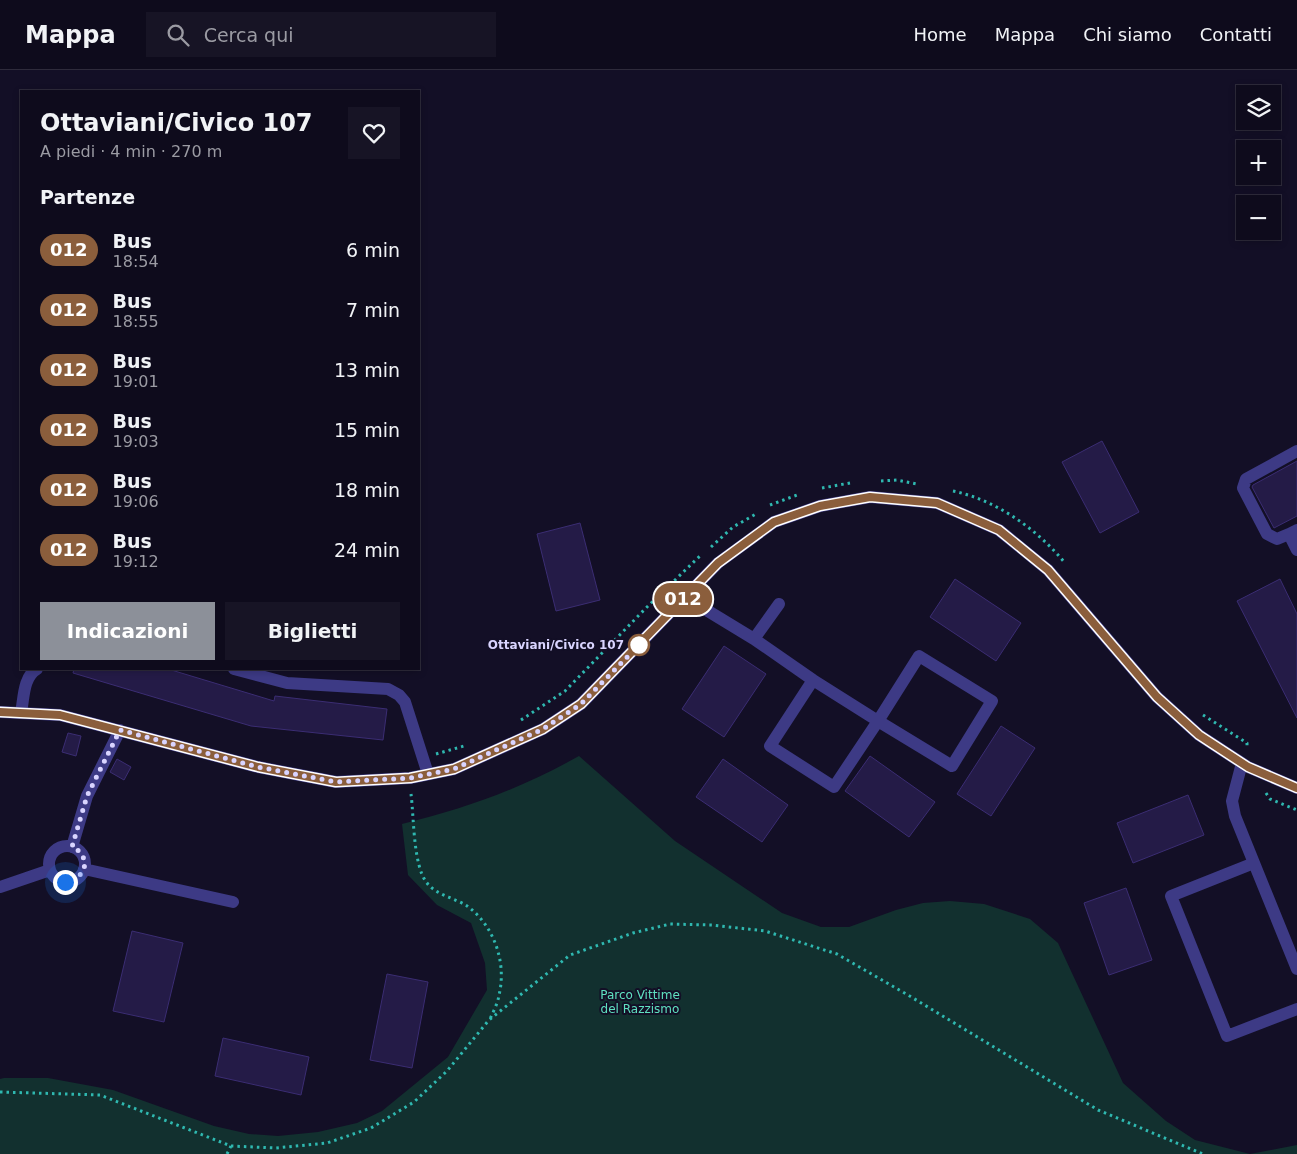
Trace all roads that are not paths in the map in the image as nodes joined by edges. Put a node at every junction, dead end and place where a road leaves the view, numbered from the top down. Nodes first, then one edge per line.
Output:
1 (1297, 452) edge
2 (1293, 532) edge
3 (1297, 550) edge
4 (685, 597) junction
5 (779, 604) dead end
6 (754, 639) junction
7 (35, 670) edge
8 (238, 670) edge
9 (813, 680) junction
10 (0, 712) edge
11 (21, 713) junction
12 (878, 721) junction
13 (120, 730) junction
14 (1245, 765) junction
15 (428, 774) junction
16 (1295, 786) edge
17 (72, 847) junction
18 (1254, 863) junction
19 (84, 869) junction
20 (50, 870) junction
21 (0, 887) edge
22 (233, 902) dead end
23 (1297, 969) edge
24 (1297, 1008) edge

1 - 2 street
2 - 3 street
4 - 6 street
4 - 14 street
4 - 15 street
5 - 6 street
6 - 9 street
7 - 11 street
8 - 15 street
9 - 12 street
9 - 12 street
10 - 11 street
11 - 13 street
12 - 12 street
13 - 15 street
13 - 17 street
14 - 16 street
14 - 18 street
17 - 19 street
17 - 20 street
18 - 23 street
18 - 24 street
19 - 20 street
19 - 22 street
20 - 21 street

